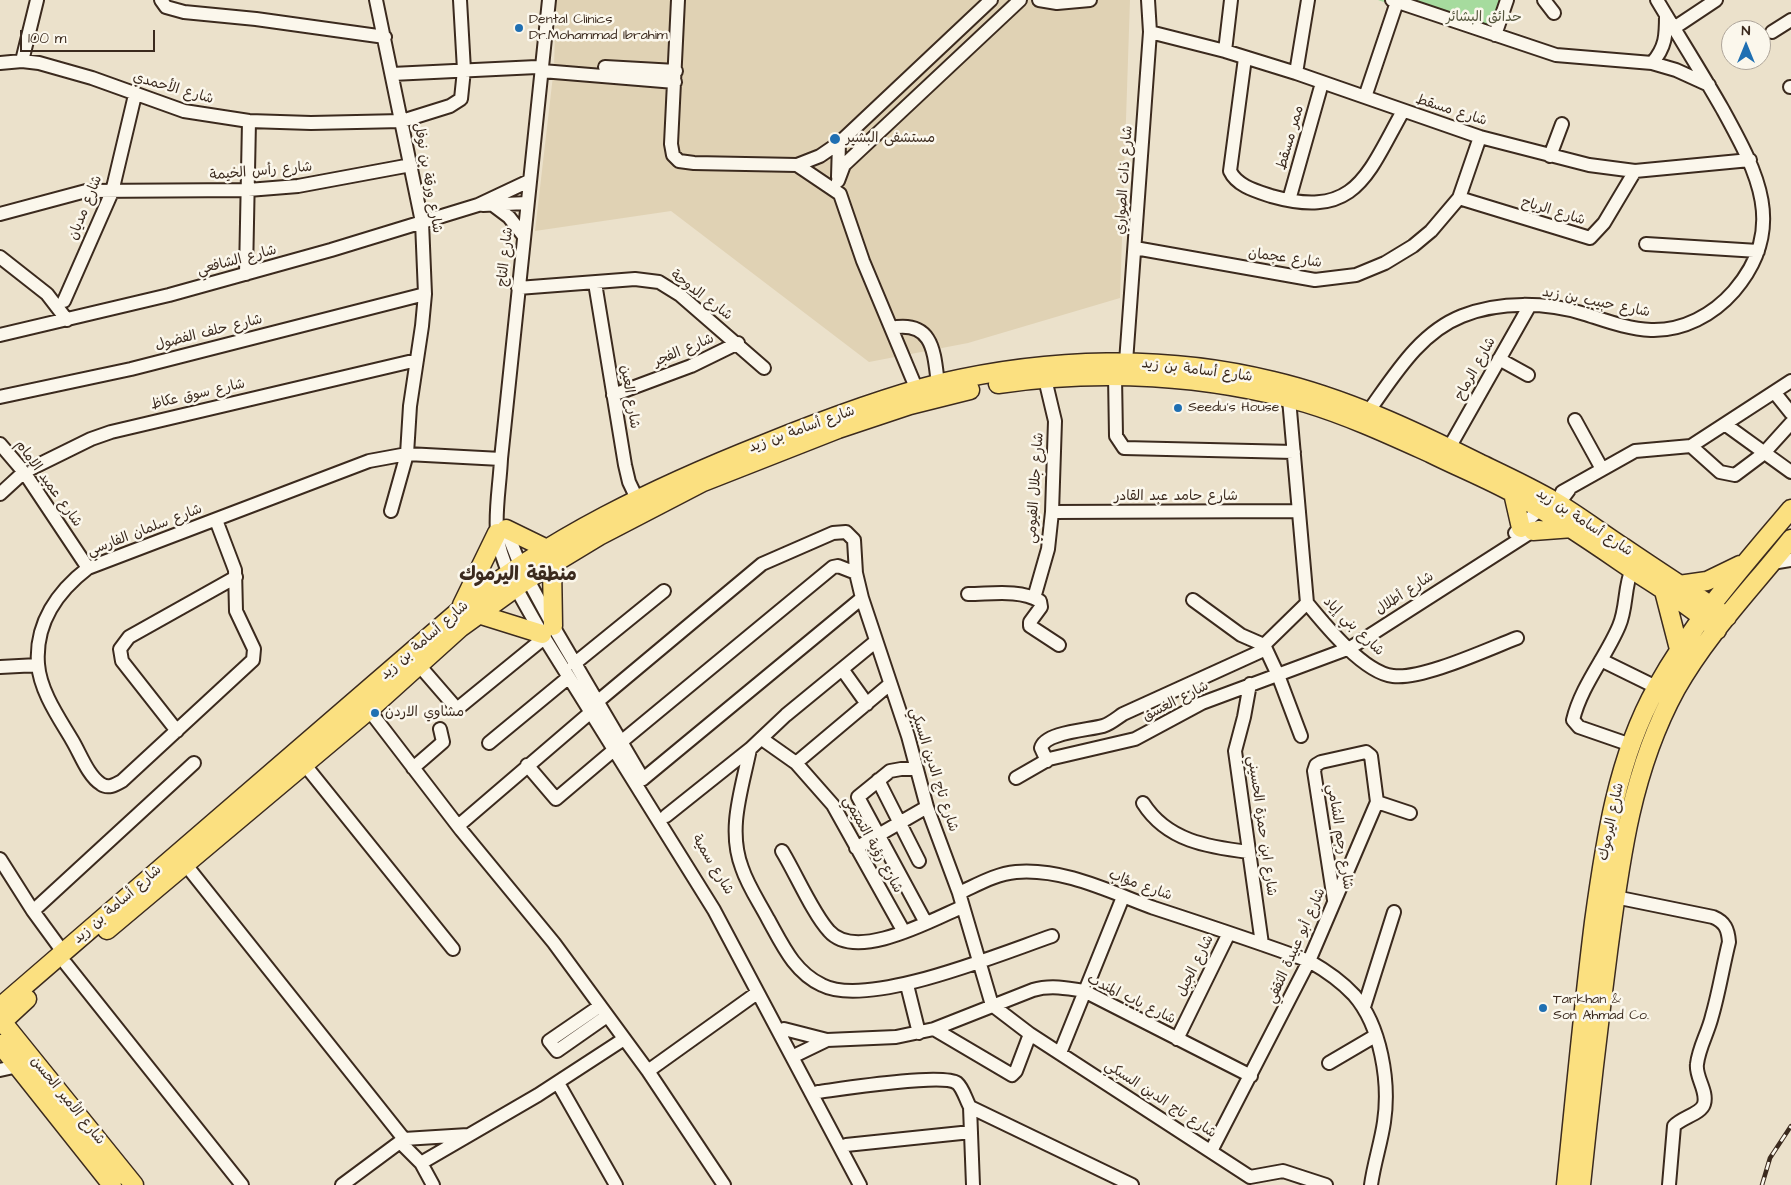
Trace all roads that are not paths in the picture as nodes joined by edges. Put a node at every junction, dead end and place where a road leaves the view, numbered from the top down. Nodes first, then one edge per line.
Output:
1 (37, 0) edge
2 (161, 0) edge
3 (376, 0) edge
4 (460, 0) edge
5 (549, 0) edge
6 (678, 0) edge
7 (991, 0) edge
8 (1020, 0) edge
9 (1038, 0) edge
10 (1090, 0) edge
11 (1148, 0) edge
12 (1231, 0) edge
13 (1308, 0) edge
14 (1507, 0) edge
15 (1544, 0) edge
16 (1657, 0) edge
17 (1716, 0) edge
18 (1394, 1) edge
19 (1554, 13) dead end
20 (1666, 14) junction
21 (1791, 20) edge
22 (1674, 28) junction
23 (1150, 32) junction
24 (1772, 32) dead end
25 (1495, 35) junction
26 (385, 37) junction
27 (1225, 51) junction
28 (1244, 58) junction
29 (22, 61) junction
30 (0, 63) edge
31 (1652, 63) junction
32 (541, 67) junction
33 (464, 70) junction
34 (1296, 73) junction
35 (392, 74) junction
36 (675, 77) junction
37 (1322, 83) junction
38 (1709, 85) junction
39 (135, 95) junction
40 (1365, 97) junction
41 (1403, 111) junction
42 (249, 121) junction
43 (402, 121) junction
44 (1562, 124) dead end
45 (1480, 137) junction
46 (839, 143) junction
47 (1550, 156) junction
48 (1750, 160) junction
49 (411, 165) junction
50 (797, 165) junction
51 (1635, 171) junction
52 (529, 181) junction
53 (838, 181) junction
54 (248, 190) junction
55 (112, 192) junction
56 (840, 194) junction
57 (1459, 198) junction
58 (1288, 200) junction
59 (527, 203) junction
60 (478, 205) junction
61 (493, 205) junction
62 (0, 214) edge
63 (422, 222) junction
64 (523, 235) junction
65 (1646, 244) dead end
66 (1135, 248) junction
67 (1758, 251) junction
68 (0, 257) edge
69 (246, 274) junction
70 (595, 283) junction
71 (518, 288) junction
72 (425, 294) junction
73 (54, 299) junction
74 (1530, 305) junction
75 (81, 316) junction
76 (67, 320) junction
77 (42, 326) junction
78 (891, 328) junction
79 (0, 335) edge
80 (738, 343) junction
81 (417, 360) junction
82 (1499, 360) junction
83 (764, 368) dead end
84 (1120, 369) junction
85 (1528, 375) dead end
86 (1045, 379) junction
87 (1791, 381) edge
88 (938, 384) junction
89 (917, 390) junction
90 (1775, 393) junction
91 (613, 395) junction
92 (0, 397) edge
93 (1289, 399) junction
94 (1368, 412) junction
95 (1791, 413) edge
96 (1575, 420) dead end
97 (1791, 423) edge
98 (1726, 425) junction
99 (0, 444) edge
100 (1691, 446) junction
101 (1449, 448) junction
102 (1294, 452) junction
103 (407, 454) junction
104 (1763, 454) junction
105 (501, 460) junction
106 (1602, 470) junction
107 (24, 472) junction
108 (1791, 472) edge
109 (1513, 493) junction
110 (0, 494) edge
111 (1554, 503) junction
112 (640, 506) junction
113 (1791, 509) edge
114 (391, 511) dead end
115 (1052, 512) junction
116 (1299, 512) junction
117 (216, 520) junction
118 (500, 526) junction
119 (1573, 528) junction
120 (1527, 530) junction
121 (1791, 539) edge
122 (549, 557) junction
123 (1791, 560) edge
124 (1747, 561) junction
125 (1772, 563) junction
126 (88, 568) junction
127 (1632, 569) junction
128 (856, 573) junction
129 (519, 576) junction
130 (236, 577) junction
131 (1672, 588) junction
132 (664, 591) dead end
133 (968, 594) dead end
134 (862, 598) junction
135 (1034, 598) junction
136 (1193, 600) dead end
137 (1308, 603) junction
138 (460, 610) junction
139 (1707, 612) junction
140 (478, 614) junction
141 (1722, 623) junction
142 (546, 633) junction
143 (1517, 638) dead end
144 (875, 642) junction
145 (1059, 645) dead end
146 (1265, 647) junction
147 (1350, 648) junction
148 (1679, 650) junction
149 (1601, 660) junction
150 (418, 664) junction
151 (574, 664) junction
152 (38, 665) junction
153 (0, 666) edge
154 (842, 669) junction
155 (1278, 675) junction
156 (569, 677) junction
157 (890, 684) junction
158 (1250, 684) junction
159 (1656, 687) junction
160 (867, 704) junction
161 (594, 707) junction
162 (368, 710) junction
163 (440, 729) dead end
164 (177, 731) junction
165 (1302, 736) dead end
166 (762, 739) junction
167 (489, 743) dead end
168 (1631, 745) junction
169 (618, 746) junction
170 (750, 749) junction
171 (1047, 761) junction
172 (194, 763) dead end
173 (796, 763) junction
174 (305, 765) junction
175 (527, 765) junction
176 (413, 768) junction
177 (916, 769) junction
178 (1016, 778) dead end
179 (643, 779) junction
180 (878, 780) junction
181 (1377, 802) junction
182 (1143, 803) dead end
183 (927, 807) junction
184 (1410, 813) dead end
185 (666, 816) junction
186 (900, 822) junction
187 (458, 826) junction
188 (878, 835) junction
189 (856, 848) junction
190 (782, 850) dead end
191 (1249, 852) junction
192 (0, 859) edge
193 (920, 861) dead end
194 (186, 864) junction
195 (959, 893) junction
196 (1123, 897) junction
197 (1615, 897) junction
198 (1334, 900) junction
199 (962, 908) junction
200 (33, 911) junction
201 (1394, 912) dead end
202 (1603, 920) junction
203 (926, 922) junction
204 (904, 932) junction
205 (1229, 933) junction
206 (1052, 936) dead end
207 (1262, 944) junction
208 (453, 950) dead end
209 (64, 958) junction
210 (980, 961) junction
211 (1309, 961) junction
212 (907, 985) junction
213 (1084, 991) junction
214 (757, 993) junction
215 (992, 1005) junction
216 (1364, 1008) junction
217 (5, 1023) edge
218 (784, 1029) junction
219 (934, 1029) junction
220 (919, 1033) junction
221 (1030, 1034) junction
222 (1375, 1036) junction
223 (624, 1039) junction
224 (1177, 1039) junction
225 (827, 1040) junction
226 (798, 1054) junction
227 (1060, 1054) junction
228 (1329, 1063) dead end
229 (18, 1066) junction
230 (0, 1070) edge
231 (648, 1071) junction
232 (1251, 1076) junction
233 (558, 1083) junction
234 (818, 1092) junction
235 (970, 1107) junction
236 (971, 1132) junction
237 (471, 1135) junction
238 (402, 1141) junction
239 (846, 1144) junction
240 (1212, 1151) junction
241 (421, 1163) junction
242 (97, 1166) junction
243 (1249, 1181) edge
244 (127, 1183) edge
245 (98, 1185) edge
246 (112, 1185) edge
247 (242, 1185) edge
248 (342, 1185) edge
249 (433, 1185) edge
250 (616, 1185) edge
251 (724, 1185) edge
252 (860, 1185) edge
253 (868, 1185) edge
254 (973, 1185) edge
255 (1132, 1185) edge
256 (1326, 1185) edge
257 (1371, 1185) edge
258 (1566, 1185) edge
259 (1581, 1185) edge
260 (1669, 1185) edge

1 - 29 street
2 - 26 street
3 - 26 street, شارع ورقة بن نوفل
4 - 33 street
5 - 32 street, شارع التاج
6 - 36 street
7 - 46 street
8 - 53 street
9 - 10 street
11 - 23 street, شارع ذات الصواري
12 - 27 street
13 - 34 street
14 - 25 street
15 - 19 street
16 - 20 street, شارع حبيب بن زيد
17 - 22 street
18 - 25 street
18 - 40 street
20 - 22 street, شارع حبيب بن زيد
20 - 31 street
21 - 24 street
22 - 38 street, شارع حبيب بن زيد
23 - 27 street, شارع مسقط
23 - 66 street, شارع ذات الصواري
25 - 31 street
26 - 35 street, شارع ورقة بن نوفل
27 - 28 street, شارع مسقط
28 - 34 street, شارع مسقط
28 - 58 street
29 - 30 street, شارع الأحمدي
29 - 39 street, شارع الأحمدي
31 - 38 street
32 - 33 street
32 - 36 street
32 - 52 street, شارع التاج
33 - 35 street
33 - 43 street, شارع الأحمدي
34 - 37 street, شارع مسقط
35 - 43 street, شارع ورقة بن نوفل
36 - 50 street
37 - 40 street, شارع مسقط
37 - 58 street, ممر مسقط
38 - 48 street, شارع حبيب بن زيد
39 - 42 street, شارع الأحمدي
39 - 55 street, شارع مديان
40 - 41 street, شارع مسقط
41 - 45 street, شارع مسقط
41 - 58 street
42 - 43 street, شارع الأحمدي
42 - 54 street
43 - 49 street, شارع ورقة بن نوفل
44 - 47 street
45 - 47 street, شارع مسقط
45 - 57 street, شارع عجمان
46 - 50 street
46 - 53 street
47 - 51 street, شارع مسقط
48 - 51 street, شارع مسقط
48 - 67 street, شارع حبيب بن زيد
49 - 54 street, شارع رأس الخيمة
49 - 63 street, شارع ورقة بن نوفل
50 - 56 street
51 - 57 street, شارع الرياح
52 - 59 street, شارع التاج
52 - 60 street, شارع الشافعي
53 - 56 street
54 - 55 street, شارع رأس الخيمة
54 - 69 street
55 - 62 street, شارع رأس الخيمة
55 - 73 street, شارع مديان
56 - 78 street
57 - 66 street, شارع عجمان
59 - 61 street, شارع الشافعي
59 - 64 street, شارع التاج
60 - 61 street, شارع الشافعي
60 - 63 street, شارع الشافعي
61 - 64 street
63 - 69 street, شارع الشافعي
63 - 72 street, شارع ورقة بن نوفل
64 - 71 street, شارع التاج
65 - 67 street
66 - 84 street, شارع ذات الصواري
67 - 74 street, شارع حبيب بن زيد
68 - 73 street
69 - 75 street, شارع الشافعي
70 - 71 street, شارع الدوحة
70 - 80 street, شارع الدوحة
70 - 91 street, شارع العين
71 - 105 street, شارع التاج
72 - 81 street, شارع ورقة بن نوفل
72 - 92 street, شارع حلف الفضول
73 - 75 street
73 - 76 street
73 - 77 street, شارع مديان
74 - 82 street, شارع الرماح
74 - 94 street, شارع حبيب بن زيد
75 - 76 street, شارع الشافعي
76 - 77 street, شارع الشافعي
77 - 79 street, شارع الشافعي
78 - 88 street
78 - 89 street
80 - 83 street, شارع الدوحة
80 - 91 street, شارع الفجر
81 - 103 street, شارع ورقة بن نوفل
81 - 107 street, شارع سوق عكاظ
82 - 85 street
82 - 101 street, شارع الرماح
84 - 86 highway, شارع أسامة بن زيد
84 - 88 highway, شارع أسامة بن زيد
84 - 93 highway, شارع أسامة بن زيد
84 - 94 highway, شارع أسامة بن زيد
84 - 102 street, شارع ذات الصواري
86 - 112 highway, شارع أسامة بن زيد
86 - 115 street, شارع جلال الفيومي
87 - 90 street
88 - 89 highway, شارع أسامة بن زيد
89 - 112 highway, شارع أسامة بن زيد
90 - 95 street
90 - 98 street
91 - 112 street, شارع العين
93 - 102 street, شارع بني إياد
93 - 109 highway, شارع أسامة بن زيد
94 - 101 highway, شارع أسامة بن زيد
96 - 106 street
97 - 104 street
98 - 100 street
98 - 104 street
99 - 107 street, شارع عميد الإمام
100 - 104 street
100 - 106 street, شارع أطلال
101 - 111 highway, شارع أسامة بن زيد
102 - 116 street, شارع بني إياد
103 - 105 street, شارع سلمان الفارسي
103 - 114 street, شارع ورقة بن نوفل
103 - 117 street, شارع سلمان الفارسي
104 - 108 street
105 - 118 street, شارع التاج
106 - 111 street, شارع أطلال
107 - 110 street, شارع سوق عكاظ
107 - 126 street, شارع عميد الإمام
109 - 111 highway, شارع أسامة بن زيد
109 - 120 highway
111 - 119 highway, شارع أسامة بن زيد
111 - 120 street, شارع أطلال
111 - 131 highway, شارع أسامة بن زيد
112 - 122 highway, شارع أسامة بن زيد
113 - 124 highway, شارع اليرموك
115 - 116 street, شارع حامد عبد القادر
115 - 135 street, شارع جلال الفيومي
116 - 137 street, شارع بني إياد
117 - 126 street, شارع سلمان الفارسي
117 - 130 street, شارع سلمان الفارسي
118 - 122 highway
118 - 129 street, شارع التاج
118 - 138 highway
119 - 120 highway
119 - 127 highway, شارع أسامة بن زيد
120 - 147 street, شارع أطلال
121 - 125 highway, شارع اليرموك
122 - 129 highway, شارع أسامة بن زيد
122 - 142 highway
123 - 125 street
124 - 131 highway
124 - 139 highway, شارع اليرموك
125 - 141 highway, شارع اليرموك
126 - 152 street, شارع سلمان الفارسي
127 - 131 highway, شارع أسامة بن زيد
127 - 149 street
128 - 134 street, شارع تاج الدين السبكي
128 - 161 street, شارع تاج الدين السبكي
128 - 169 street
129 - 138 highway, شارع أسامة بن زيد
129 - 140 highway, شارع أسامة بن زيد
129 - 142 street, شارع سمية
130 - 164 street, شارع سلمان الفارسي
130 - 164 street
131 - 139 highway, شارع أسامة بن زيد
131 - 148 highway
132 - 151 street
133 - 135 street
134 - 144 street, شارع تاج الدين السبكي
134 - 179 street
135 - 145 street, شارع جلال الفيومي
136 - 146 street
137 - 146 street
137 - 147 street, شارع بني إياد
138 - 209 highway, شارع أسامة بن زيد
139 - 141 highway, شارع أسامة بن زيد
139 - 148 highway, شارع اليرموك
140 - 142 highway
140 - 150 highway, شارع أسامة بن زيد
141 - 197 highway, شارع اليرموك
142 - 150 street
142 - 151 street, شارع سمية
142 - 156 street, شارع سمية
143 - 147 street, شارع بني إياد
144 - 154 street
144 - 157 street, شارع تاج الدين السبكي
146 - 155 street
146 - 171 street
147 - 155 street, شارع الغسق
148 - 159 highway, شارع اليرموك
149 - 159 street
149 - 168 street
150 - 162 highway, شارع أسامة بن زيد
151 - 161 street, شارع سمية
152 - 153 street
152 - 164 street, شارع سلمان الفارسي
154 - 160 street
154 - 166 street
155 - 158 street, شارع الغسق
155 - 165 street
156 - 161 street, شارع سمية
156 - 167 street
157 - 160 street
157 - 177 street, شارع تاج الدين السبكي
158 - 171 street, شارع الغسق
158 - 191 street, شارع ابن حمزة الحسيني
159 - 168 highway, شارع اليرموك
160 - 173 street
161 - 169 street, شارع سمية
161 - 175 street
162 - 174 highway, شارع أسامة بن زيد
162 - 176 street
163 - 176 street
166 - 170 street
166 - 173 street, شارع رؤبة التميمي
168 - 202 highway, شارع اليرموك
169 - 175 street
169 - 179 street, شارع سمية
169 - 214 street, شارع سمية
170 - 185 street
170 - 212 street
171 - 178 street, شارع الغسق
172 - 200 street
173 - 189 street, شارع رؤبة التميمي
174 - 194 highway, شارع أسامة بن زيد
174 - 208 street
175 - 187 street
176 - 187 street
177 - 180 street
177 - 183 street, شارع تاج الدين السبكي
179 - 185 street, شارع سمية
180 - 186 street
180 - 188 street
181 - 184 street
181 - 198 street, شارع أبو عبيدة الثقفي
181 - 198 street, شارع رجم الشامي
182 - 191 street
183 - 186 street
183 - 195 street, شارع تاج الدين السبكي
185 - 218 street, شارع سمية
186 - 188 street
186 - 193 street
187 - 223 street
188 - 189 street
188 - 203 street
189 - 204 street, شارع رؤبة التميمي
190 - 204 street
191 - 207 street, شارع ابن حمزة الحسيني
192 - 200 street
194 - 209 highway, شارع أسامة بن زيد
194 - 238 street
195 - 196 street, شارع مؤاب
195 - 199 street, شارع تاج الدين السبكي
196 - 205 street, شارع مؤاب
196 - 213 street
197 - 202 highway, شارع اليرموك
197 - 260 street
198 - 211 street, شارع أبو عبيدة الثقفي
199 - 203 street
199 - 210 street, شارع تاج الدين السبكي
200 - 209 street
201 - 216 street
202 - 258 highway, شارع اليرموك
202 - 259 highway, شارع اليرموك
203 - 204 street
205 - 207 street, شارع مؤاب
205 - 224 street, شارع الجبل
206 - 210 street
207 - 211 street, شارع مؤاب
209 - 217 highway, شارع أسامة بن زيد
209 - 247 street
210 - 212 street
210 - 215 street, شارع تاج الدين السبكي
211 - 216 street, شارع مؤاب
211 - 232 street, شارع أبو عبيدة الثقفي
212 - 220 street
213 - 215 street, شارع باب المندب
213 - 224 street, شارع باب المندب
213 - 227 street
214 - 231 street
214 - 252 street, شارع سمية
215 - 219 street, شارع باب المندب
215 - 221 street, شارع تاج الدين السبكي
216 - 222 street
217 - 229 highway, شارع الأمير الحسن
217 - 244 highway, شارع الأمير الحسن
218 - 225 street
218 - 226 street, شارع سمية
219 - 220 street, شارع باب المندب
219 - 221 street
220 - 225 street, شارع باب المندب
221 - 227 street, شارع تاج الدين السبكي
222 - 228 street
222 - 257 street
223 - 231 street
223 - 233 street
224 - 232 street, شارع باب المندب
225 - 226 street
226 - 234 street, شارع سمية
227 - 240 street, شارع تاج الدين السبكي
229 - 230 street
229 - 242 highway, شارع الأمير الحسن
231 - 251 street
232 - 240 street, شارع أبو عبيدة الثقفي
233 - 237 street
233 - 250 street
234 - 235 street
234 - 239 street, شارع سمية
235 - 236 street
235 - 255 street
236 - 239 street
236 - 254 street
237 - 238 street
237 - 241 street
238 - 241 street
238 - 248 street
239 - 253 street, شارع سمية
240 - 243 street, شارع تاج الدين السبكي
241 - 249 street
242 - 245 highway
242 - 246 highway, شارع الأمير الحسن
243 - 256 street

